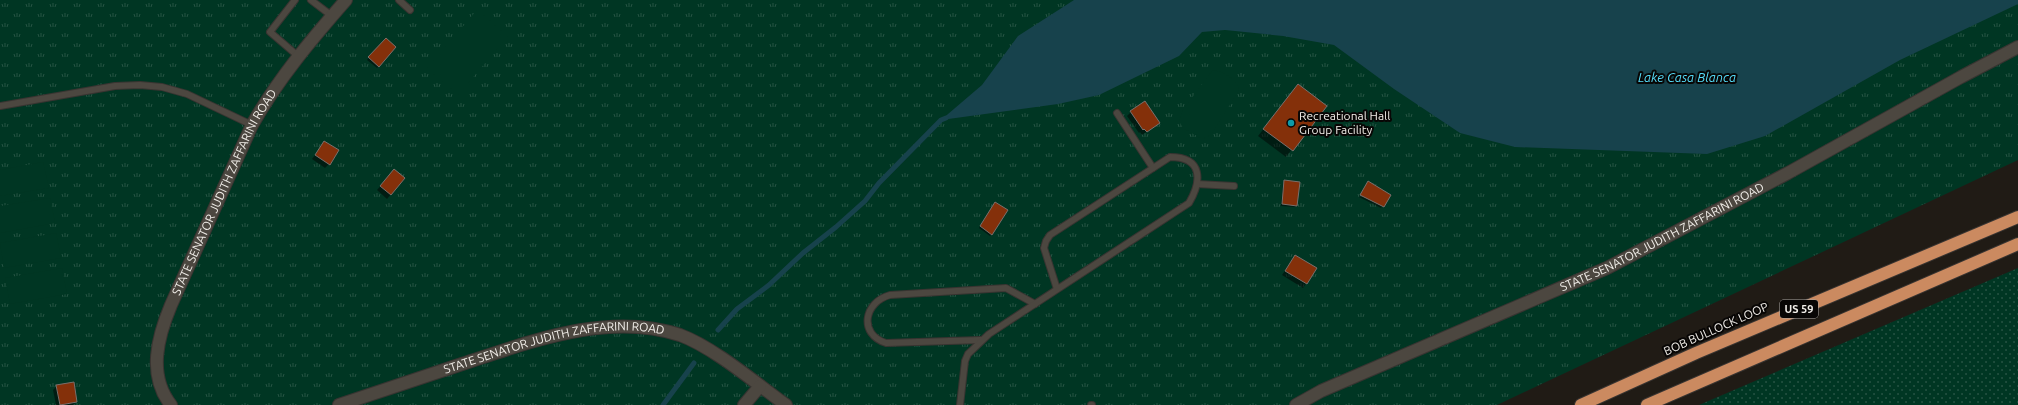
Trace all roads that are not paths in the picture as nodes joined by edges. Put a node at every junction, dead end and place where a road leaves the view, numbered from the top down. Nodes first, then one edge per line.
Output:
1 (295, 0) edge
2 (311, 0) edge
3 (346, 0) edge
4 (399, 0) edge
5 (410, 10) dead end
6 (332, 16) junction
7 (2018, 47) edge
8 (298, 56) junction
9 (0, 106) edge
10 (1117, 113) dead end
11 (252, 125) junction
12 (1152, 168) junction
13 (1197, 184) junction
14 (1234, 186) dead end
15 (2018, 217) edge
16 (2018, 244) edge
17 (1057, 289) junction
18 (1035, 304) junction
19 (981, 340) junction
20 (760, 386) junction
21 (171, 405) edge
22 (339, 405) edge
23 (744, 405) edge
24 (786, 405) edge
25 (960, 405) edge
26 (1296, 405) edge
27 (1582, 405) edge
28 (1647, 405) edge

1 - 8 lane
2 - 6 lane
3 - 6 street, STATE SENATOR JUDITH ZAFFARINI ROAD
4 - 5 lane
6 - 8 street, STATE SENATOR JUDITH ZAFFARINI ROAD
7 - 26 street, STATE SENATOR JUDITH ZAFFARINI ROAD
8 - 11 street, STATE SENATOR JUDITH ZAFFARINI ROAD
9 - 11 lane
10 - 12 lane
11 - 21 street, STATE SENATOR JUDITH ZAFFARINI ROAD
12 - 13 lane
12 - 17 lane
13 - 14 lane
13 - 17 lane
15 - 27 highway, BOB BULLOCK LOOP / US 59
16 - 28 highway, US 59
17 - 18 lane
18 - 19 lane
18 - 19 lane
19 - 25 lane
20 - 22 street, STATE SENATOR JUDITH ZAFFARINI ROAD
20 - 23 street
20 - 24 street, STATE SENATOR JUDITH ZAFFARINI ROAD

